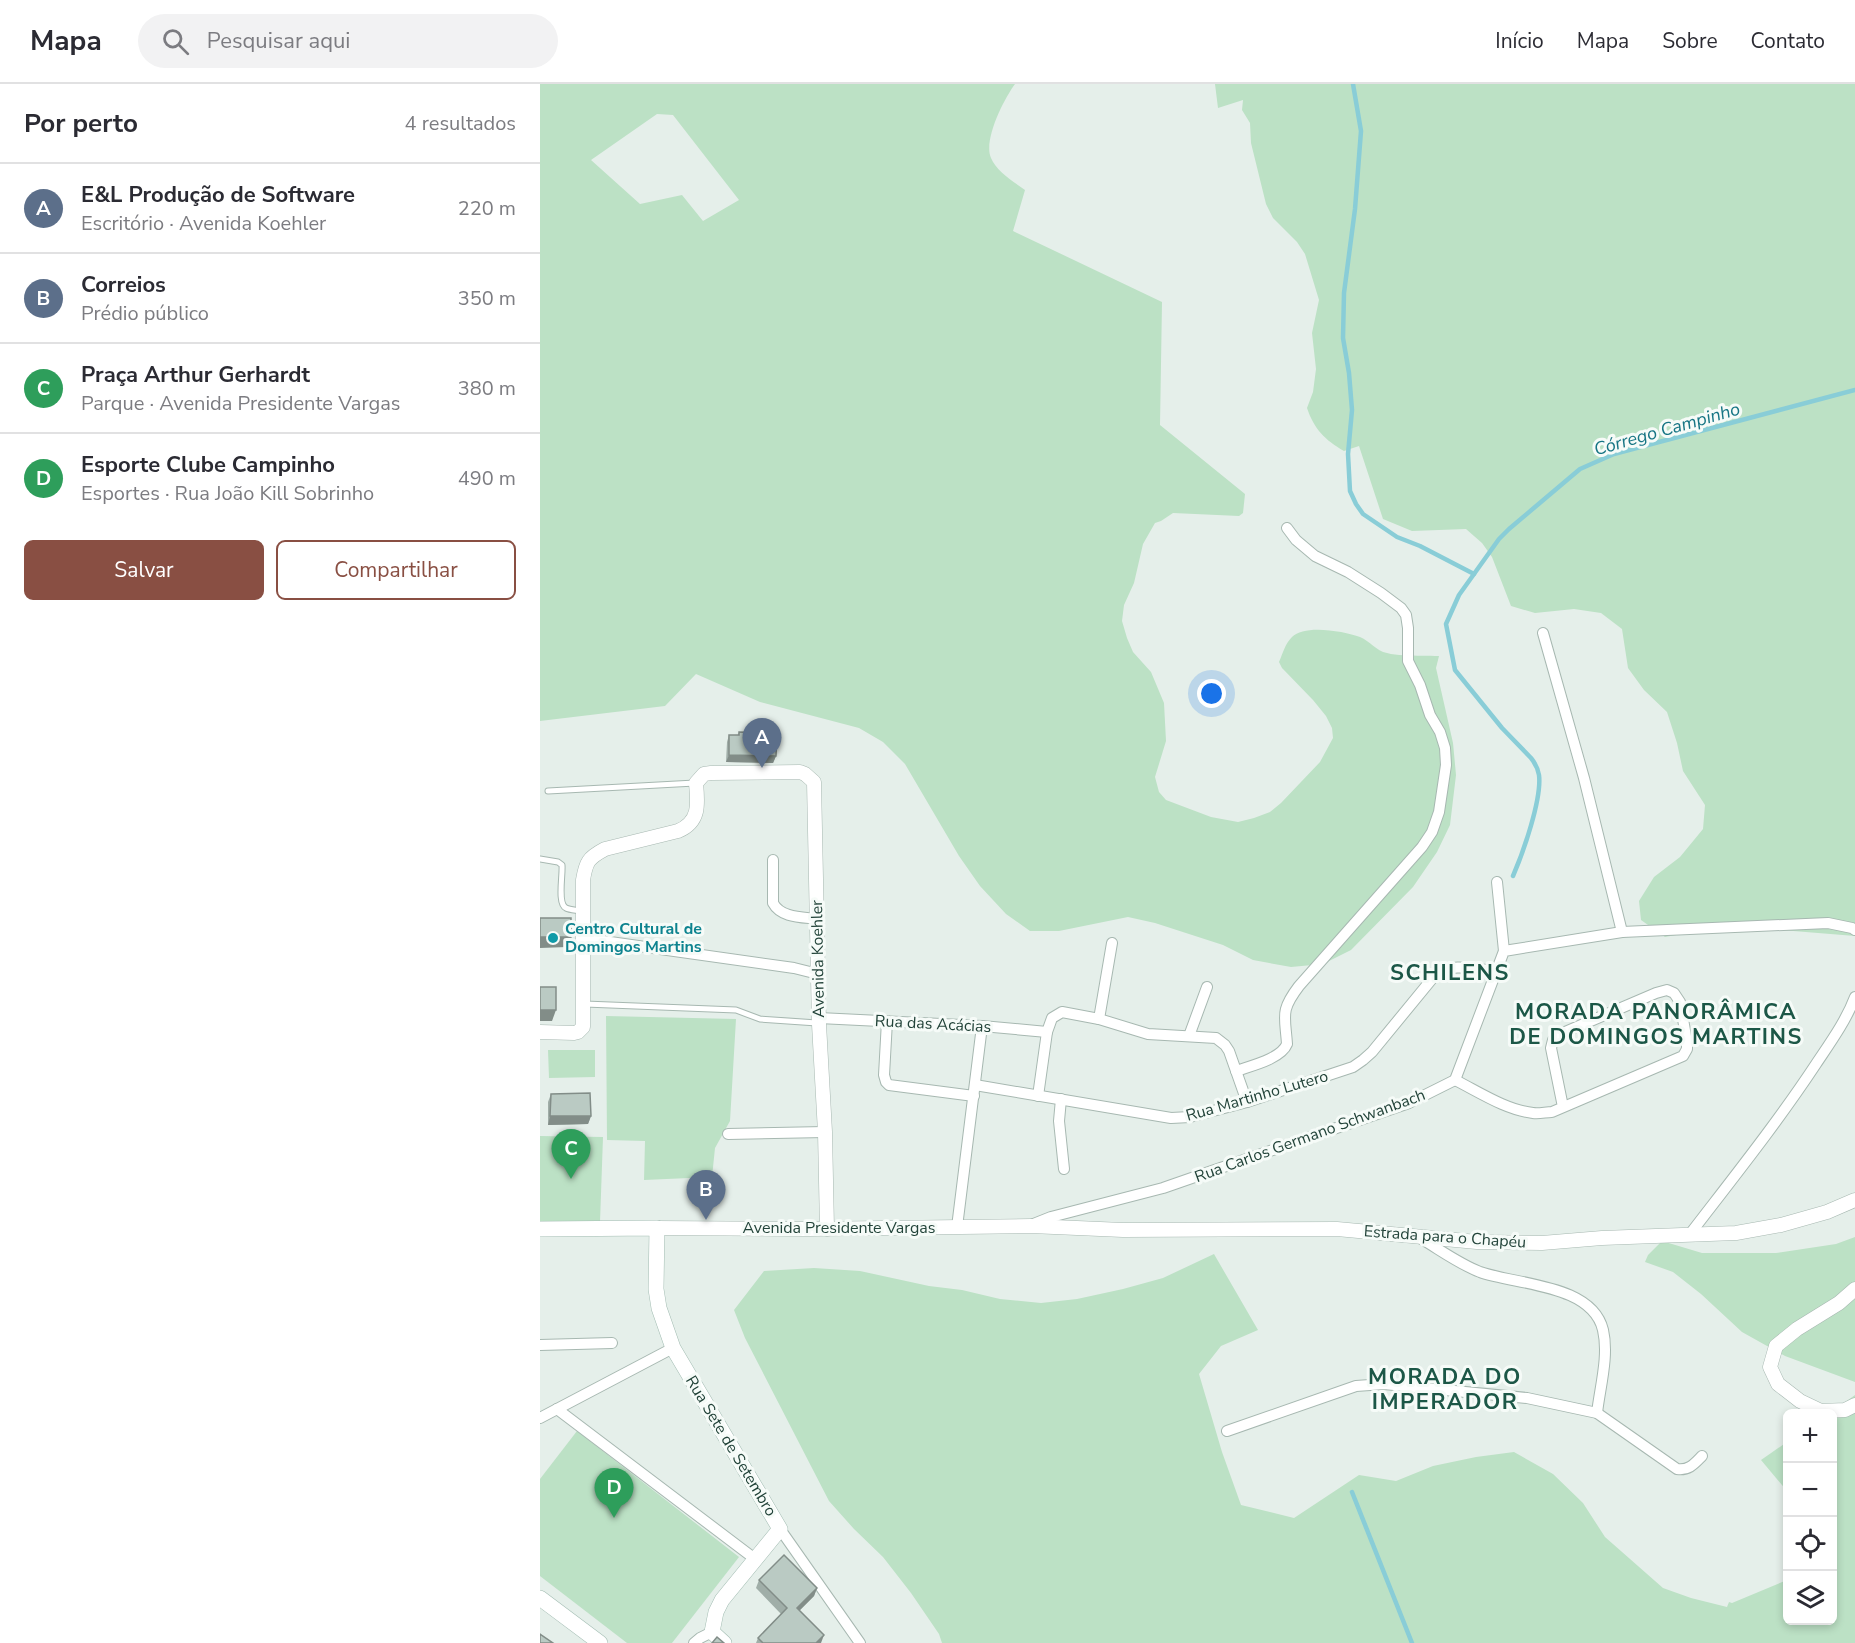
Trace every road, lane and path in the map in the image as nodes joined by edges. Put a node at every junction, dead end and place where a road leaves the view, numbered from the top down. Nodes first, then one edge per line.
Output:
1 (1287, 528) dead end
2 (1543, 633) dead end
3 (696, 783) junction
4 (548, 791) dead end
5 (540, 859) edge
6 (773, 860) dead end
7 (1497, 882) dead end
8 (582, 912) junction
9 (817, 919) junction
10 (1855, 930) edge
11 (1622, 932) junction
12 (582, 938) junction
13 (1112, 943) dead end
14 (1504, 951) junction
15 (1496, 971) junction
16 (818, 974) junction
17 (1207, 987) dead end
18 (1855, 997) edge
19 (584, 1004) junction
20 (1099, 1019) junction
21 (819, 1021) junction
22 (887, 1021) junction
23 (982, 1026) junction
24 (540, 1032) edge
25 (1047, 1032) junction
26 (1189, 1036) junction
27 (1236, 1071) junction
28 (1455, 1080) junction
29 (974, 1091) junction
30 (1038, 1096) junction
31 (1060, 1099) junction
32 (1246, 1102) junction
33 (1563, 1107) junction
34 (825, 1132) junction
35 (728, 1134) dead end
36 (1064, 1169) dead end
37 (1855, 1200) edge
38 (1030, 1226) junction
39 (957, 1227) junction
40 (657, 1228) junction
41 (540, 1229) edge
42 (827, 1229) junction
43 (1690, 1234) junction
44 (1419, 1238) junction
45 (1855, 1289) edge
46 (612, 1343) dead end
47 (540, 1345) edge
48 (673, 1348) junction
49 (540, 1403) edge
50 (1855, 1405) edge
51 (1597, 1413) junction
52 (548, 1414) edge
53 (1227, 1431) dead end
54 (1702, 1456) dead end
55 (780, 1529) junction
56 (755, 1559) junction
57 (540, 1598) edge
58 (712, 1632) junction
59 (600, 1643) edge
60 (694, 1643) edge
61 (724, 1643) edge
62 (860, 1643) edge

1 - 27 street
2 - 11 street
3 - 4 lane
3 - 8 street
3 - 9 street, Avenida Koehler
5 - 8 lane
6 - 9 street
7 - 14 street
8 - 12 street
9 - 16 street, Avenida Koehler
10 - 11 street
11 - 14 street
12 - 16 street
12 - 19 street
13 - 20 street
14 - 15 street
15 - 28 street
15 - 32 street, Rua Martinho Lutero
16 - 21 street, Avenida Koehler
17 - 26 street
18 - 43 street
19 - 21 lane
19 - 24 street
20 - 25 street
20 - 26 street
21 - 22 street, Rua das Acácias
21 - 34 street, Avenida Koehler
22 - 23 street, Rua das Acácias
22 - 29 street, Rua Martinho Lutero
23 - 25 street, Rua das Acácias
23 - 29 street
25 - 30 street
26 - 27 street
27 - 32 street
28 - 33 street
28 - 38 street, Rua Carlos Germano Schwanbach
29 - 30 street, Rua Martinho Lutero
29 - 39 street
30 - 31 street, Rua Martinho Lutero
31 - 32 street, Rua Martinho Lutero
31 - 36 street
33 - 33 street
34 - 35 street
34 - 42 street, Avenida Koehler
37 - 43 street, Estrada para o Chapéu
38 - 39 street, Avenida Presidente Vargas
38 - 44 street, Estrada para o Chapéu
39 - 42 street, Avenida Presidente Vargas
40 - 41 main road, Avenida Presidente Vargas
40 - 42 street, Avenida Presidente Vargas
40 - 48 main road, Rua Sete de Setembro
43 - 44 street, Estrada para o Chapéu
44 - 51 street
45 - 50 street
46 - 47 street
48 - 52 street
48 - 55 main road, Rua Sete de Setembro
49 - 52 street
51 - 53 street
51 - 54 street
52 - 56 street
55 - 56 main road
55 - 62 street, Rua Sete de Setembro
56 - 58 main road
57 - 59 main road
58 - 60 street
58 - 61 main road

